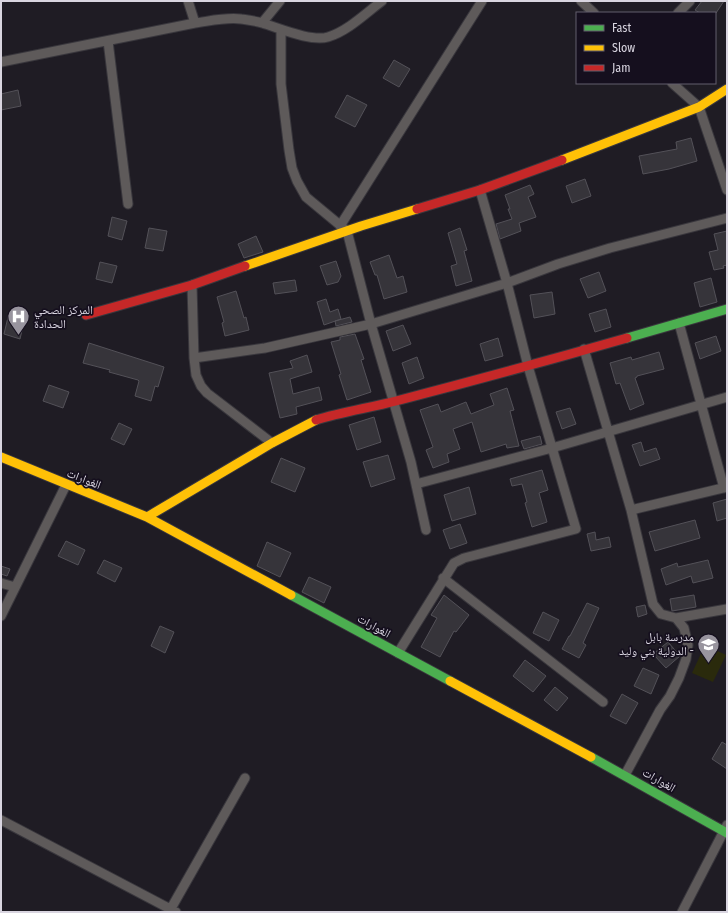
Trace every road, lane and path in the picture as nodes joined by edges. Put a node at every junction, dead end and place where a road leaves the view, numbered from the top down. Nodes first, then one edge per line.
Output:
1 (188, 1) edge
2 (280, 1) edge
3 (382, 1) edge
4 (482, 1) edge
5 (581, 1) edge
6 (690, 1) edge
7 (593, 12) edge
8 (679, 12) edge
9 (195, 23) junction
10 (262, 23) junction
11 (281, 30) junction
12 (108, 41) junction
13 (1, 62) edge
14 (673, 84) edge
15 (727, 89) edge
16 (699, 107) junction
17 (480, 190) junction
18 (727, 190) edge
19 (128, 204) dead end
20 (727, 218) edge
21 (343, 229) junction
22 (506, 283) junction
23 (192, 285) junction
24 (727, 309) edge
25 (86, 315) dead end
26 (679, 323) junction
27 (371, 324) junction
28 (584, 350) junction
29 (194, 358) junction
30 (528, 366) junction
31 (727, 397) edge
32 (393, 402) junction
33 (702, 405) junction
34 (608, 432) junction
35 (272, 443) junction
36 (552, 448) junction
37 (1, 457) edge
38 (416, 484) junction
39 (66, 485) junction
40 (725, 487) edge
41 (631, 510) junction
42 (147, 517) junction
43 (426, 530) dead end
44 (444, 578) junction
45 (1, 583) edge
46 (15, 587) junction
47 (727, 609) edge
48 (1, 616) edge
49 (676, 618) junction
50 (398, 653) junction
51 (603, 702) dead end
52 (625, 775) junction
53 (245, 778) dead end
54 (1, 820) edge
55 (726, 830) edge
56 (172, 911) edge
57 (682, 912) edge

1 - 9 street
2 - 10 street
3 - 11 street
4 - 21 street
5 - 7 street
6 - 8 street
9 - 10 street
9 - 12 street
10 - 11 street
11 - 21 street
12 - 13 street
12 - 19 street
14 - 16 street
15 - 16 street
16 - 17 street
16 - 18 street
17 - 21 street
17 - 22 street
20 - 22 street
21 - 23 street
21 - 27 street
22 - 27 street
22 - 30 street
23 - 25 street
23 - 29 street
24 - 26 street
26 - 28 street
26 - 33 street
27 - 29 street
27 - 32 street
28 - 30 street
28 - 34 street
29 - 35 street
30 - 32 street
30 - 36 street
31 - 33 street
32 - 35 street
32 - 38 street
33 - 34 street
33 - 40 street
34 - 36 street
34 - 41 street
35 - 42 street
36 - 38 street
36 - 44 street
37 - 39 street, الغوارات
38 - 43 street
39 - 42 street, الغوارات
39 - 46 street
40 - 41 street
41 - 49 street
42 - 50 street, الغوارات
44 - 50 street
44 - 51 street
45 - 46 street
46 - 48 street
47 - 49 street
49 - 52 street
50 - 52 street, الغوارات
52 - 55 street, الغوارات
53 - 56 street
54 - 56 street
55 - 57 street

